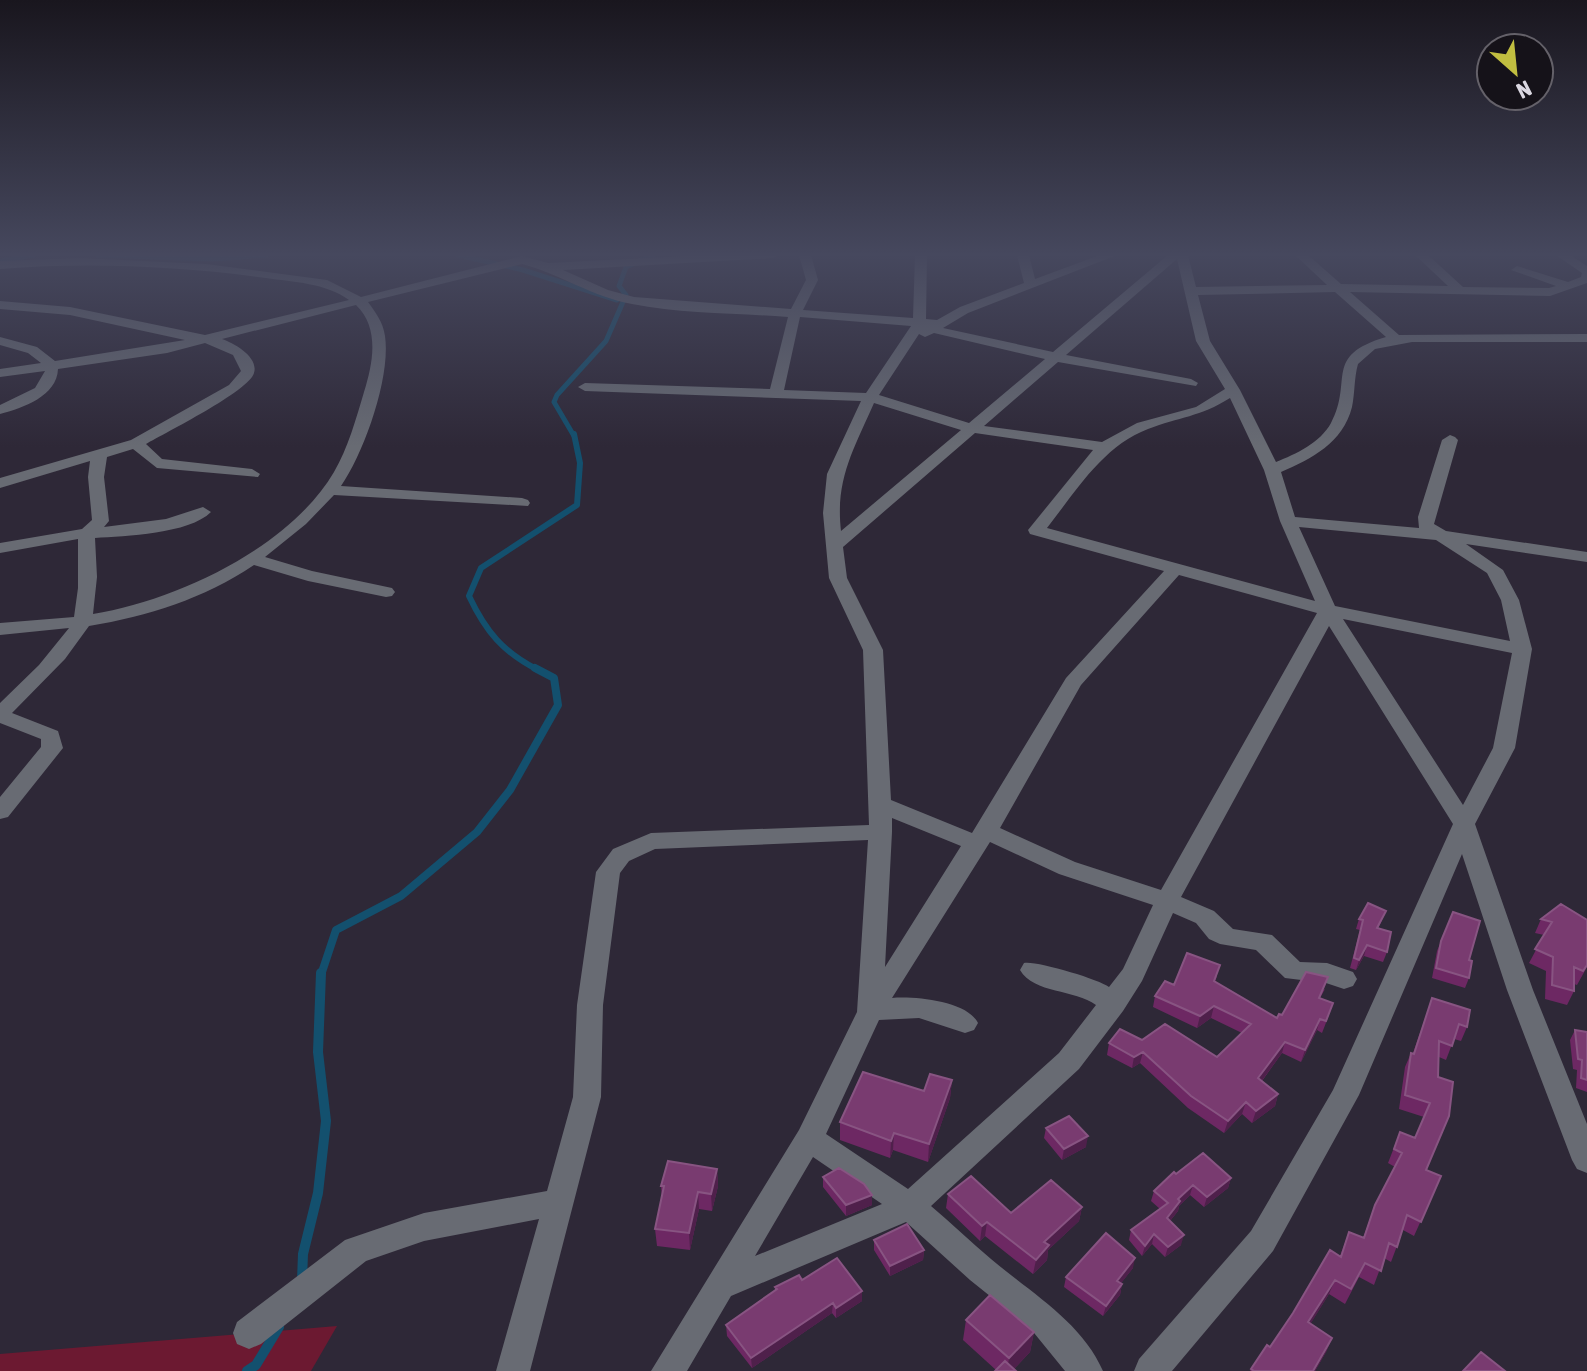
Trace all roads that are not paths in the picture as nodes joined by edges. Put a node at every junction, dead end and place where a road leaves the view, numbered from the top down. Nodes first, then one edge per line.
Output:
1 (114, 319) edge
2 (287, 319) edge
3 (375, 319) edge
4 (794, 319) edge
5 (856, 319) edge
6 (927, 319) edge
7 (946, 319) edge
8 (1101, 319) edge
9 (1198, 319) edge
10 (1372, 319) edge
11 (928, 326) junction
12 (1587, 338) edge
13 (208, 339) junction
14 (1397, 340) junction
15 (0, 341) edge
16 (1054, 356) junction
17 (51, 366) junction
18 (0, 373) edge
19 (1191, 383) dead end
20 (585, 387) dead end
21 (1233, 390) junction
22 (777, 391) junction
23 (870, 397) junction
24 (0, 410) edge
25 (969, 428) junction
26 (1450, 440) dead end
27 (136, 443) junction
28 (1104, 447) junction
29 (99, 456) junction
30 (1272, 470) junction
31 (252, 474) dead end
32 (0, 483) edge
33 (327, 490) junction
34 (522, 503) dead end
35 (203, 512) dead end
36 (1288, 521) junction
37 (86, 534) junction
38 (1437, 535) junction
39 (834, 546) junction
40 (0, 548) edge
41 (1587, 557) edge
42 (250, 558) junction
43 (1175, 569) junction
44 (386, 592) dead end
45 (1328, 610) junction
46 (81, 623) junction
47 (0, 629) edge
48 (1522, 649) junction
49 (0, 715) edge
50 (879, 804) junction
51 (0, 812) edge
52 (1464, 824) junction
53 (881, 832) junction
54 (981, 837) junction
55 (1167, 901) junction
56 (1033, 970) dead end
57 (1344, 979) dead end
58 (1114, 1004) junction
59 (870, 1012) junction
60 (965, 1023) dead end
61 (809, 1139) junction
62 (1587, 1160) edge
63 (559, 1202) junction
64 (910, 1206) junction
65 (721, 1285) junction
66 (249, 1333) dead end
67 (513, 1371) edge
68 (668, 1371) edge
69 (1086, 1371) edge
70 (1151, 1371) edge

1 - 13 street
2 - 13 street
3 - 33 street
4 - 22 street
5 - 11 street
6 - 11 street
7 - 11 street
8 - 16 street
9 - 21 street
10 - 14 street
11 - 16 street
11 - 23 street
12 - 14 street
13 - 17 street
13 - 27 street
14 - 30 street
15 - 17 street
16 - 19 street
16 - 25 street
17 - 18 street
17 - 24 street
20 - 22 street
21 - 28 street
21 - 30 street
22 - 23 street
23 - 25 street
23 - 39 street
25 - 28 street
25 - 39 street
26 - 38 street
27 - 29 street
27 - 31 street
28 - 43 street
29 - 32 street
29 - 37 street
30 - 36 street
33 - 34 street
33 - 42 street
35 - 37 street
36 - 38 street
36 - 45 street
37 - 40 street
37 - 46 street
38 - 41 street
38 - 48 street
39 - 50 street
42 - 44 street
42 - 46 street
43 - 45 street
43 - 54 street
45 - 48 street
45 - 52 street
45 - 55 street
46 - 47 street
46 - 49 street
48 - 52 street
49 - 51 street
50 - 53 street
50 - 54 street
52 - 62 street
52 - 70 street
53 - 59 street
53 - 63 street
54 - 55 street
54 - 59 street
55 - 57 street
55 - 58 street
56 - 58 street
58 - 64 street
59 - 60 street
59 - 61 street
61 - 64 street
61 - 65 street
63 - 66 street
63 - 67 street
64 - 65 street
64 - 69 street
65 - 68 street

